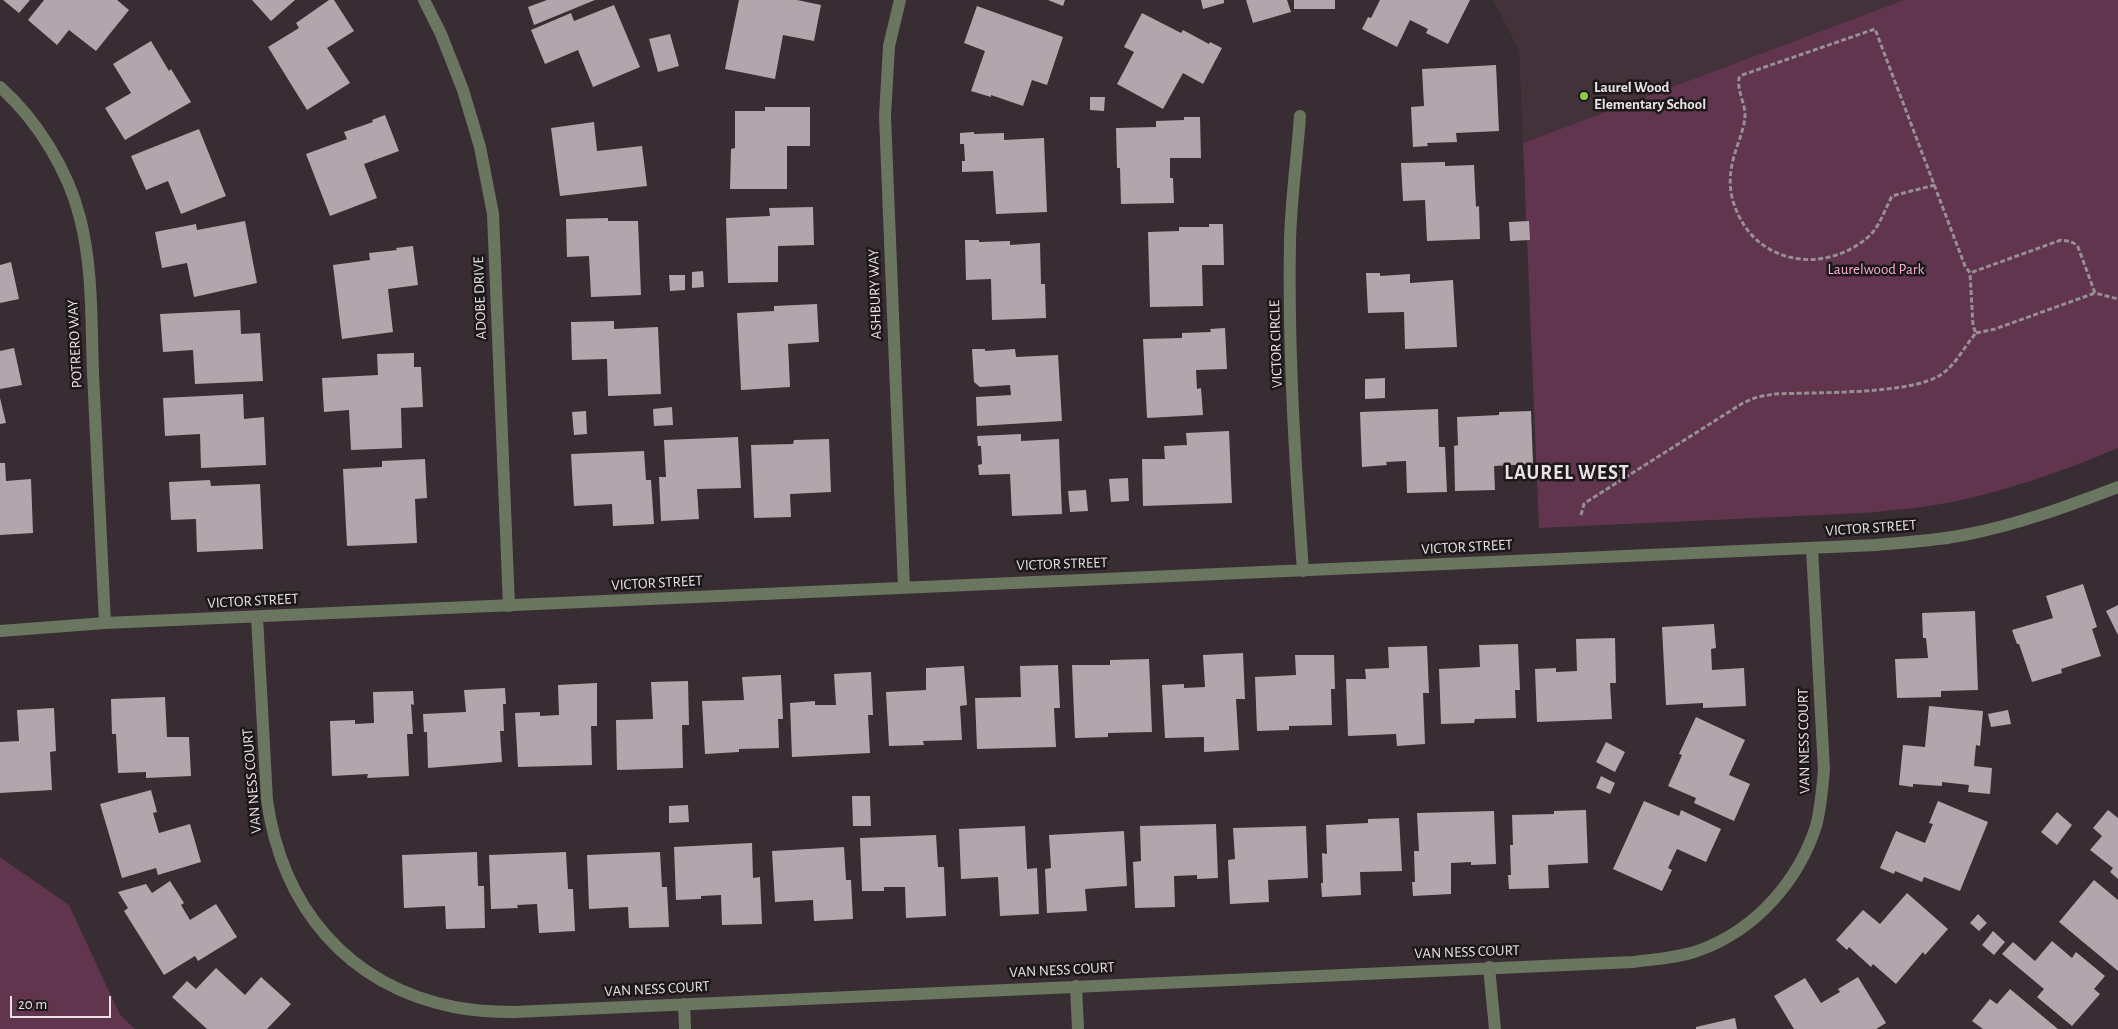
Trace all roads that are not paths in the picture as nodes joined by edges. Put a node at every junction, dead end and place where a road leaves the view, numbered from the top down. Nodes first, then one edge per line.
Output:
1 (424, 0) edge
2 (900, 0) edge
3 (0, 87) edge
4 (1300, 116) dead end
5 (2118, 487) edge
6 (1812, 549) junction
7 (1303, 570) junction
8 (904, 588) junction
9 (509, 606) junction
10 (257, 617) junction
11 (105, 624) junction
12 (0, 631) edge
13 (1489, 967) junction
14 (1076, 986) junction
15 (684, 1004) junction
16 (686, 1029) edge
17 (1078, 1029) edge
18 (1496, 1029) edge

1 - 9 street, ADOBE DRIVE
2 - 8 street, ASHBURY WAY
3 - 11 street, POTRERO WAY
4 - 7 street, VICTOR CIRCLE
5 - 6 street, VICTOR STREET
6 - 7 street, VICTOR STREET
6 - 13 street, VAN NESS COURT
7 - 8 street, VICTOR STREET
8 - 9 street, VICTOR STREET
9 - 10 street, VICTOR STREET
10 - 11 street, VICTOR STREET
10 - 15 street, VAN NESS COURT
11 - 12 street, VICTOR STREET
13 - 14 street, VAN NESS COURT
13 - 18 street
14 - 15 street, VAN NESS COURT
14 - 17 street
15 - 16 street

